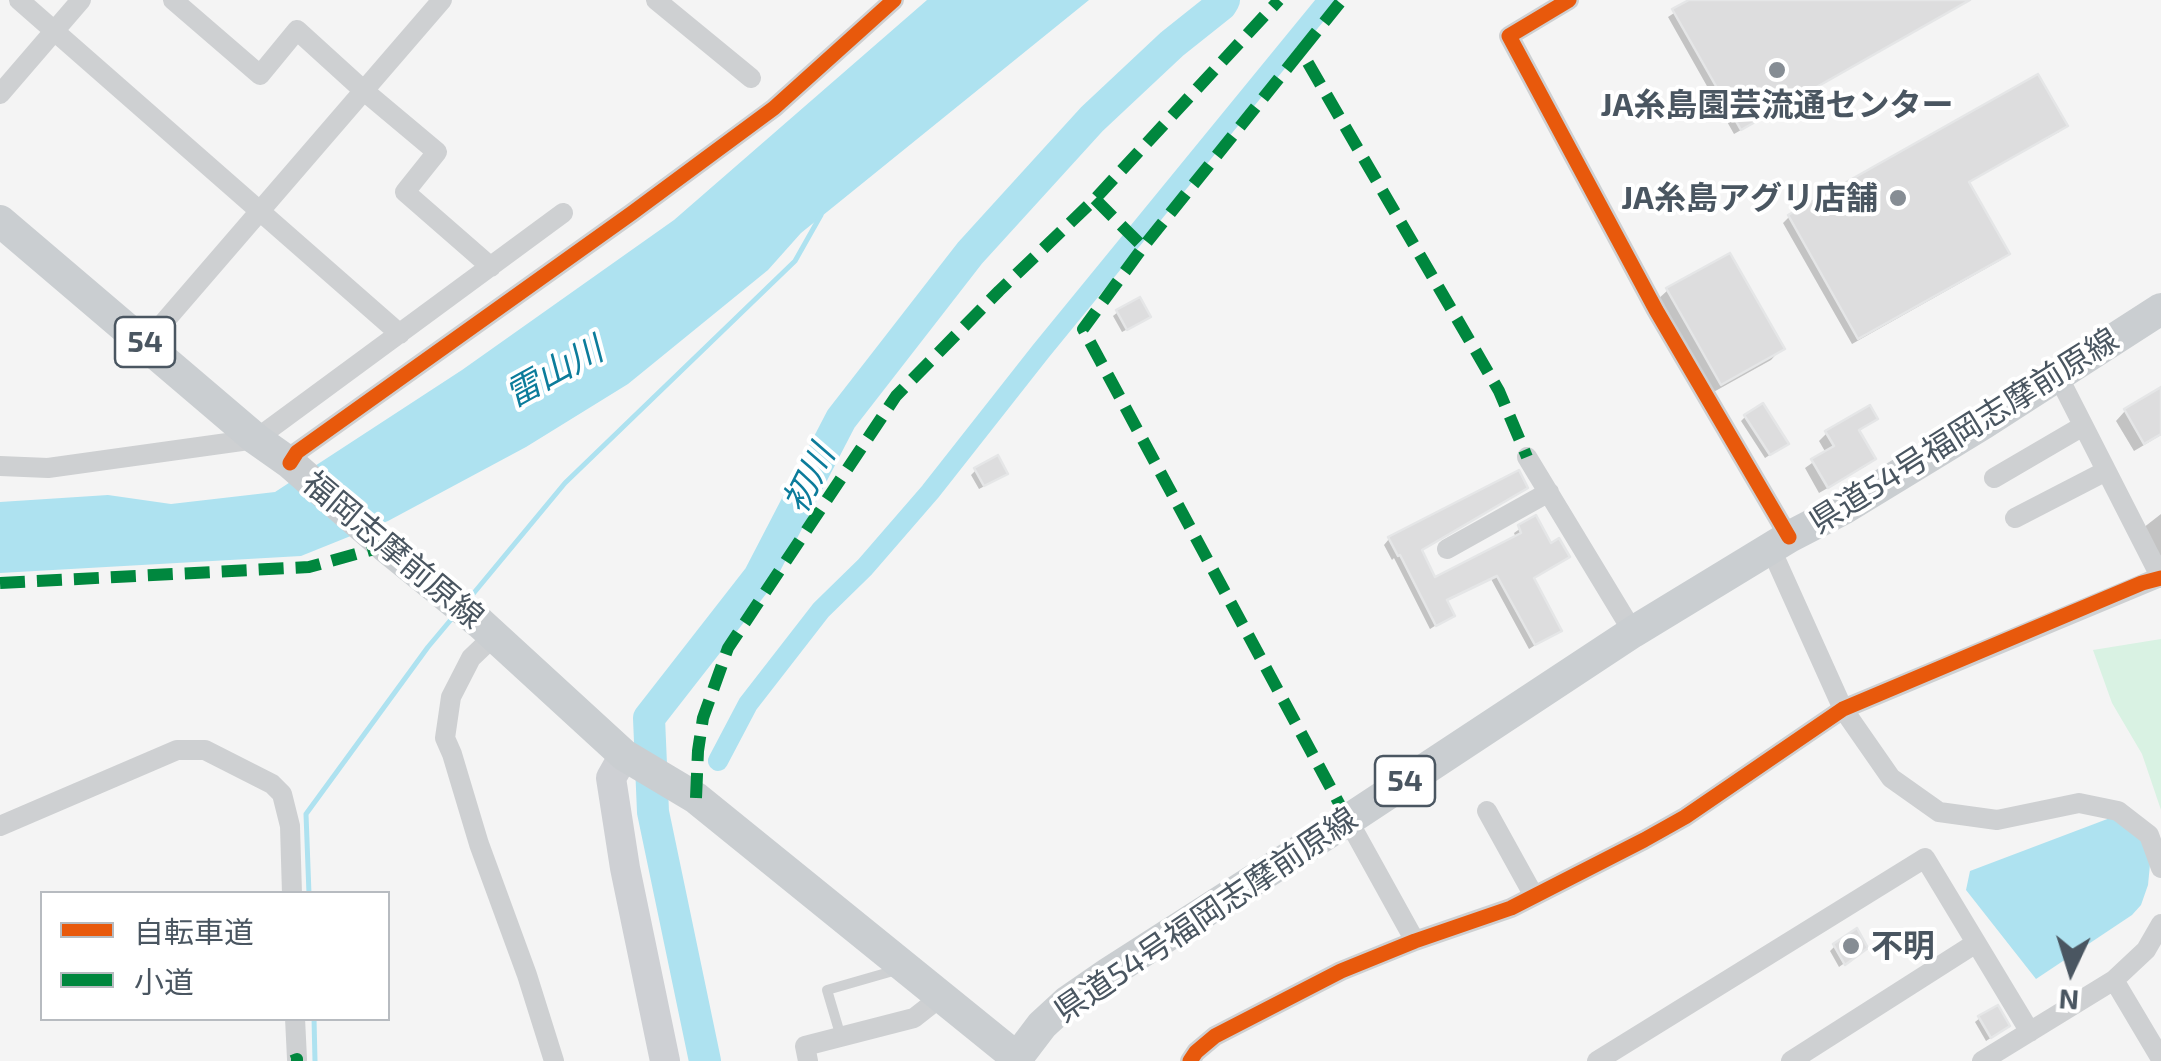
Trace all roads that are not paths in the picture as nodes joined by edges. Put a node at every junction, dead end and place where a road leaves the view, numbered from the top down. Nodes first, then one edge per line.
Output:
1 (19, 0) edge
2 (81, 0) edge
3 (173, 0) edge
4 (442, 0) edge
5 (656, 0) edge
6 (894, 0) edge
7 (1569, 0) edge
8 (56, 31) junction
9 (750, 78) dead end
10 (363, 90) junction
11 (0, 94) edge
12 (259, 212) junction
13 (563, 214) dead end
14 (0, 221) edge
15 (491, 267) junction
16 (2161, 309) edge
17 (400, 334) junction
18 (146, 344) junction
19 (2058, 374) junction
20 (2084, 426) junction
21 (256, 439) junction
22 (1528, 457) dead end
23 (290, 463) junction
24 (0, 466) edge
25 (2106, 471) junction
26 (1994, 478) dead end
27 (1549, 492) junction
28 (2015, 518) dead end
29 (1780, 543) junction
30 (1447, 549) dead end
31 (2160, 578) edge
32 (487, 630) junction
33 (1633, 632) junction
34 (1844, 709) junction
35 (624, 755) junction
36 (696, 798) joint
37 (1488, 811) dead end
38 (1348, 820) junction
39 (0, 826) edge
40 (2161, 868) edge
41 (292, 891) edge
42 (1534, 896) junction
43 (2161, 924) edge
44 (1415, 941) junction
45 (1976, 943) junction
46 (905, 968) junction
47 (2114, 980) junction
48 (942, 996) junction
49 (295, 1021) edge
50 (2030, 1032) junction
51 (841, 1037) junction
52 (2161, 1058) edge
53 (297, 1059) edge
54 (554, 1061) edge
55 (665, 1061) edge
56 (808, 1061) edge
57 (1190, 1061) edge
58 (1597, 1061) edge
59 (1791, 1061) edge
60 (1982, 1061) edge

1 - 8 street
2 - 8 street
3 - 10 street
4 - 10 street
5 - 9 street
6 - 23 street
7 - 29 street
8 - 11 street
8 - 12 street
10 - 12 street
10 - 15 street
12 - 17 street
12 - 18 street
13 - 15 street
14 - 18 main road, 福岡志摩前原線 / 54
15 - 17 street
16 - 19 main road, 県道54号福岡志摩前原線 / 54
17 - 21 street
18 - 21 main road, 福岡志摩前原線 / 54
19 - 20 street
19 - 29 main road, 県道54号福岡志摩前原線 / 54
20 - 25 street
20 - 26 street
21 - 23 main road, 福岡志摩前原線 / 54
21 - 24 street
22 - 27 street
23 - 32 main road, 福岡志摩前原線 / 54
25 - 28 street
25 - 31 street
27 - 30 street
27 - 33 street
29 - 33 main road, 県道54号福岡志摩前原線 / 54
29 - 34 street
31 - 34 street
32 - 35 main road, 福岡志摩前原線 / 54
32 - 54 street
33 - 38 main road, 県道54号福岡志摩前原線 / 54
34 - 40 street
34 - 42 street
35 - 36 main road, 福岡志摩前原線 / 54
35 - 55 main road
36 - 46 main road, 県道54号福岡志摩前原線 / 54
37 - 42 street
38 - 44 street
38 - 48 main road, 県道54号福岡志摩前原線 / 54
39 - 41 street
42 - 44 street
43 - 47 street
44 - 57 street
45 - 50 street
45 - 58 street
45 - 59 street
46 - 48 main road, 県道54号福岡志摩前原線 / 54
46 - 51 lane
47 - 50 street
47 - 52 street
48 - 51 street
49 - 53 street
50 - 60 street
51 - 56 street

